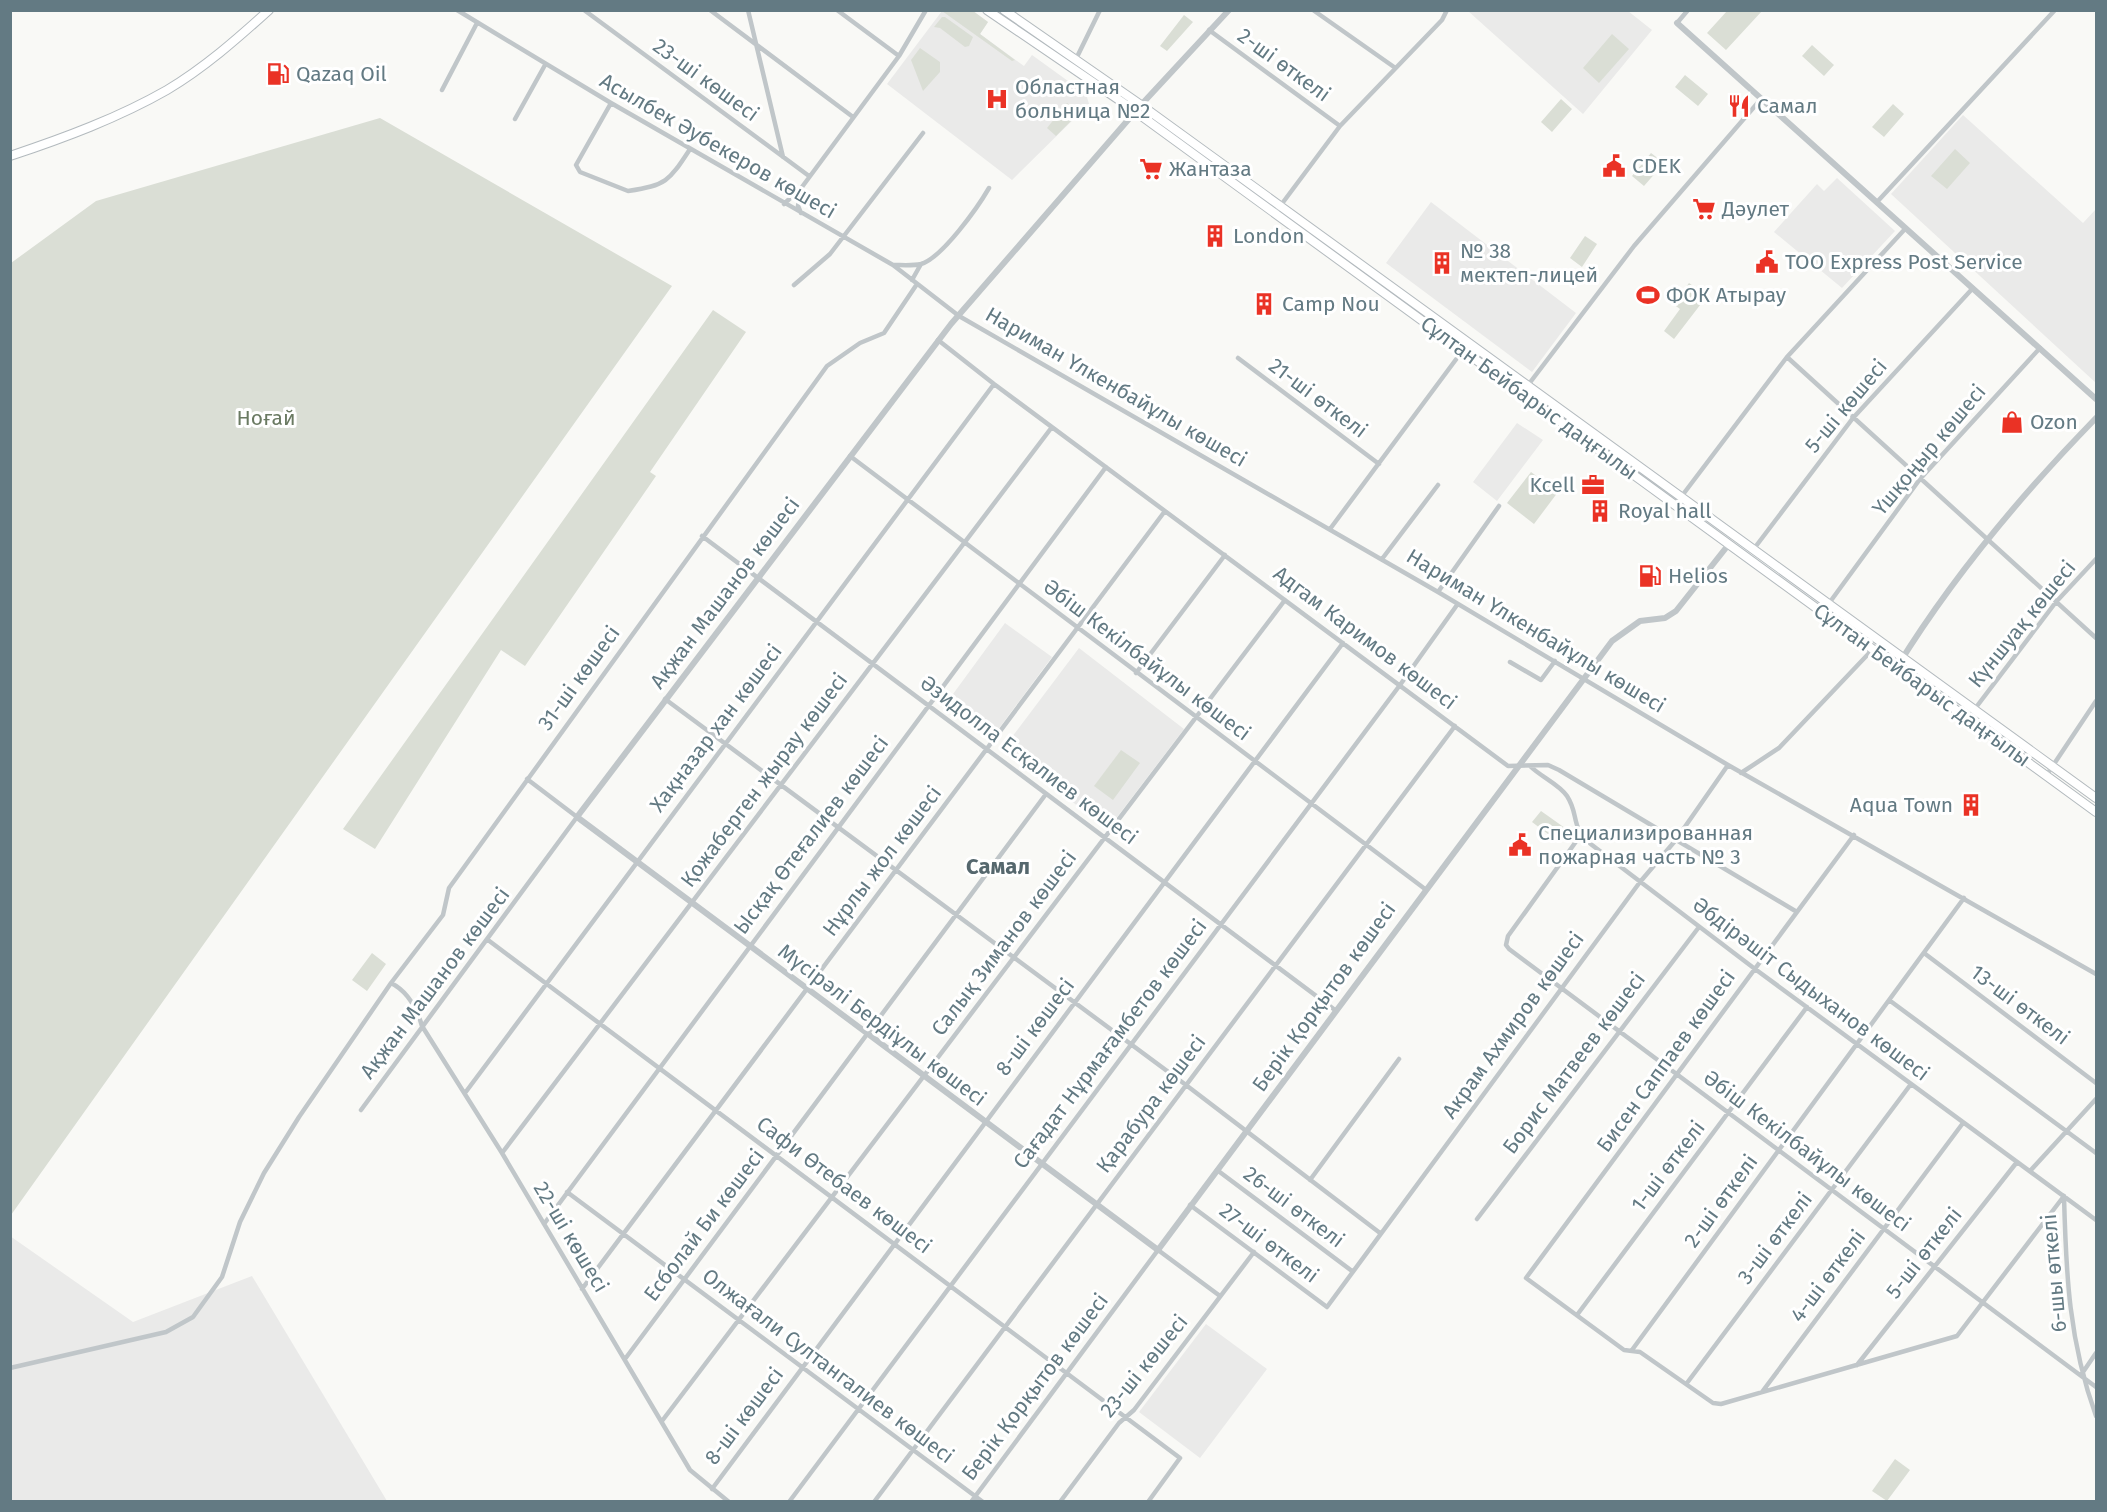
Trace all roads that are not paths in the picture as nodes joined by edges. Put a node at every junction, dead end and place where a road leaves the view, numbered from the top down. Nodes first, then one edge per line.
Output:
1 (269, 10) edge
2 (468, 10) edge
3 (584, 10) edge
4 (710, 10) edge
5 (748, 10) edge
6 (837, 10) edge
7 (926, 10) edge
8 (987, 10) edge
9 (1100, 10) edge
10 (1229, 10) edge
11 (1313, 10) edge
12 (1688, 10) edge
13 (2055, 10) edge
14 (1007, 11) edge
15 (1447, 11) edge
16 (459, 12) edge
17 (477, 23) junction
18 (1677, 23) joint
19 (1209, 30) junction
20 (757, 45) junction
21 (899, 56) junction
22 (1076, 59) junction
23 (545, 65) junction
24 (1394, 67) junction
25 (442, 90) dead end
26 (1761, 99) junction
27 (611, 104) junction
28 (1138, 108) junction
29 (853, 117) junction
30 (515, 119) dead end
31 (1340, 126) junction
32 (923, 133) dead end
33 (690, 149) junction
34 (10, 156) edge
35 (783, 158) junction
36 (809, 176) junction
37 (802, 187) junction
38 (989, 188) dead end
39 (1877, 202) junction
40 (784, 204) junction
41 (1278, 210) junction
42 (801, 214) junction
43 (1905, 229) junction
44 (842, 236) junction
45 (921, 264) junction
46 (893, 266) junction
47 (912, 280) junction
48 (917, 284) junction
49 (794, 285) dead end
50 (1973, 288) junction
51 (959, 316) junction
52 (938, 340) junction
53 (2040, 348) junction
54 (1463, 350) junction
55 (1787, 357) junction
56 (1238, 358) dead end
57 (994, 384) junction
58 (1527, 385) junction
59 (1522, 393) junction
60 (2097, 399) edge
61 (1853, 418) junction
62 (2097, 418) edge
63 (1052, 427) junction
64 (850, 456) junction
65 (1379, 464) junction
66 (1106, 467) junction
67 (1920, 479) junction
68 (1438, 485) dead end
69 (1680, 498) junction
70 (908, 500) junction
71 (1675, 505) junction
72 (1499, 506) dead end
73 (1165, 511) junction
74 (1330, 529) junction
75 (702, 536) junction
76 (1987, 538) junction
77 (964, 543) junction
78 (1729, 544) junction
79 (1753, 551) junction
80 (1225, 555) junction
81 (1382, 559) junction
82 (2097, 559) edge
83 (757, 577) junction
84 (1019, 584) junction
85 (1438, 592) junction
86 (1286, 600) junction
87 (2056, 602) junction
88 (1457, 605) junction
89 (1827, 606) junction
90 (817, 622) junction
91 (1077, 628) junction
92 (2097, 638) edge
93 (1343, 643) junction
94 (1873, 649) junction
95 (1903, 658) junction
96 (1555, 661) junction
97 (1510, 662) dead end
98 (873, 664) junction
99 (1897, 667) junction
100 (1136, 673) junction
101 (1583, 678) junction
102 (1401, 685) junction
103 (665, 699) junction
104 (2097, 701) edge
105 (928, 705) junction
106 (1974, 710) junction
107 (1196, 718) junction
108 (1455, 726) junction
109 (725, 744) junction
110 (987, 749) junction
111 (1254, 762) junction
112 (1728, 765) junction
113 (1516, 766) junction
114 (1530, 766) junction
115 (2052, 766) junction
116 (1742, 773) junction
117 (2046, 776) junction
118 (527, 779) junction
119 (781, 785) junction
120 (1046, 794) junction
121 (2097, 798) edge
122 (1310, 803) junction
123 (2097, 812) edge
124 (577, 817) junction
125 (837, 827) junction
126 (1854, 835) junction
127 (1580, 836) junction
128 (1105, 838) junction
129 (1675, 841) junction
130 (1366, 845) junction
131 (636, 863) junction
132 (896, 870) junction
133 (1164, 882) junction
134 (1640, 882) junction
135 (1425, 889) junction
136 (1964, 898) junction
137 (691, 904) junction
138 (1797, 912) junction
139 (956, 915) junction
140 (1220, 925) junction
141 (1699, 927) junction
142 (488, 940) junction
143 (748, 946) junction
144 (1924, 953) junction
145 (1014, 958) junction
146 (1275, 966) junction
147 (1755, 969) junction
148 (2097, 974) edge
149 (391, 983) junction
150 (546, 983) junction
151 (1560, 988) junction
152 (806, 990) junction
153 (1889, 1000) junction
154 (1074, 1002) junction
155 (1807, 1007) junction
156 (1335, 1010) junction
157 (600, 1023) junction
158 (422, 1026) junction
159 (1618, 1031) junction
160 (867, 1034) junction
161 (1131, 1044) junction
162 (1857, 1044) junction
163 (1399, 1059) dead end
164 (658, 1067) junction
165 (1677, 1074) junction
166 (924, 1076) junction
167 (2097, 1083) edge
168 (1911, 1084) junction
169 (1186, 1085) junction
170 (465, 1093) junction
171 (2097, 1099) edge
172 (362, 1110) dead end
173 (716, 1110) junction
174 (1728, 1113) junction
175 (985, 1122) junction
176 (1964, 1123) junction
177 (2067, 1131) junction
178 (1245, 1132) junction
179 (1779, 1151) junction
180 (502, 1153) junction
181 (2097, 1153) edge
182 (777, 1155) junction
183 (2017, 1162) junction
184 (1041, 1163) junction
185 (1217, 1170) junction
186 (2030, 1172) junction
187 (1310, 1180) junction
188 (1831, 1190) junction
189 (567, 1192) junction
190 (2064, 1196) junction
191 (832, 1197) junction
192 (1096, 1204) junction
193 (1190, 1206) junction
194 (1477, 1219) dead end
195 (2097, 1220) edge
196 (544, 1224) junction
197 (1884, 1230) junction
198 (624, 1233) junction
199 (1380, 1233) junction
200 (894, 1243) junction
201 (1158, 1250) junction
202 (1254, 1252) junction
203 (1934, 1266) junction
204 (1352, 1271) junction
205 (685, 1279) junction
206 (950, 1285) junction
207 (582, 1289) junction
208 (1220, 1296) junction
209 (1984, 1303) junction
210 (1327, 1306) joint
211 (1577, 1315) junction
212 (739, 1320) junction
213 (1005, 1326) junction
214 (1632, 1350) junction
215 (2097, 1353) edge
216 (625, 1359) junction
217 (1857, 1365) junction
218 (802, 1366) junction
219 (10, 1368) edge
220 (1066, 1372) junction
221 (2081, 1374) junction
222 (1687, 1383) junction
223 (2097, 1387) edge
224 (1762, 1392) junction
225 (857, 1408) junction
226 (2097, 1416) edge
227 (1125, 1417) junction
228 (662, 1421) junction
229 (913, 1449) junction
230 (712, 1489) junction
231 (975, 1496) junction
232 (729, 1502) edge
233 (789, 1502) edge
234 (874, 1502) edge
235 (971, 1502) edge
236 (983, 1502) edge
237 (1060, 1502) edge
238 (1148, 1502) edge

1 - 34 main road
2 - 16 street
3 - 35 street, 23-ші көшесі
4 - 20 street
5 - 20 street
6 - 21 street
7 - 21 street
8 - 28 main road, Сұлтан Бейбарыс даңғылы
9 - 22 street
10 - 19 street, Ақжан Машанов көшесі
11 - 24 street
12 - 18 street
13 - 39 street
14 - 22 main road, Сұлтан Бейбарыс даңғылы
15 - 24 street
16 - 17 street, Асылбек Әубекеров көшесі
17 - 23 street, Асылбек Әубекеров көшесі
17 - 25 street
18 - 26 street
19 - 28 street, Ақжан Машанов көшесі
19 - 31 street, 2-ші өткелі
20 - 29 street
20 - 35 street
21 - 29 street
22 - 28 main road, Сұлтан Бейбарыс даңғылы
23 - 27 street, Асылбек Әубекеров көшесі
23 - 30 street
24 - 31 street
26 - 39 street
26 - 58 street
27 - 33 street, Асылбек Әубекеров көшесі
27 - 33 street
28 - 41 main road, Сұлтан Бейбарыс даңғылы
28 - 51 street, Ақжан Машанов көшесі
29 - 36 street
31 - 41 street
32 - 44 street
33 - 40 street, Асылбек Әубекеров көшесі
35 - 36 street, 23-ші көшесі
36 - 37 street
37 - 40 street
37 - 42 street
38 - 45 street
39 - 43 street
40 - 42 street, Асылбек Әубекеров көшесі
41 - 54 main road, Сұлтан Бейбарыс даңғылы
41 - 58 main road, Сұлтан Бейбарыс даңғылы
42 - 44 street, Асылбек Әубекеров көшесі
43 - 50 street
43 - 55 street
44 - 46 street, Асылбек Әубекеров көшесі
44 - 49 street
45 - 46 street
45 - 47 street
46 - 47 street, Асылбек Әубекеров көшесі
47 - 48 street, Асылбек Әубекеров көшесі
48 - 51 street, Асылбек Әубекеров көшесі
48 - 75 street, 31-ші көшесі
50 - 53 street
50 - 61 street, 5-ші көшесі
51 - 52 street, Ақжан Машанов көшесі
51 - 74 street, Нариман Үлкенбайұлы көшесі
52 - 57 street, Адгам Каримов көшесі
52 - 64 street, Ақжан Машанов көшесі
53 - 60 street
53 - 67 street, Үшқоңыр көшесі
54 - 59 main road, Сұлтан Бейбарыс даңғылы
54 - 65 street, 21-ші өткелі
55 - 61 street
55 - 69 street
56 - 65 street, 21-ші өткелі
57 - 63 street, Адгам Каримов көшесі
57 - 70 street, Хақназар хан көшесі
58 - 59 street
58 - 69 main road, Сұлтан Бейбарыс даңғылы
59 - 71 main road, Сұлтан Бейбарыс даңғылы
61 - 67 street
61 - 79 street, 5-ші көшесі
62 - 76 street
63 - 66 street, Адгам Каримов көшесі
63 - 77 street, Қожаберген жырау көшесі
64 - 70 street, Әбіш Кекілбайұлы көшесі
64 - 83 street, Ақжан Машанов көшесі
65 - 74 street, 21-ші өткелі
66 - 73 street, Адгам Каримов көшесі
66 - 84 street, Ысқақ Өтеғалиев көшесі
67 - 76 street
67 - 89 street, Үшқоңыр көшесі
68 - 81 street
69 - 71 street
69 - 79 main road, Сұлтан Бейбарыс даңғылы
70 - 77 street, Әбіш Кекілбайұлы көшесі
70 - 90 street, Хақназар хан көшесі
71 - 78 main road, Сұлтан Бейбарыс даңғылы
72 - 85 street
73 - 80 street, Адгам Каримов көшесі
73 - 91 street, Нұрлы жол көшесі
74 - 81 street, Нариман Үлкенбайұлы көшесі
75 - 83 street, Әзидолла Есқалиев көшесі
75 - 118 street, 31-ші көшесі
76 - 87 street
76 - 95 street
77 - 84 street, Әбіш Кекілбайұлы көшесі
77 - 98 street, Қожаберген жырау көшесі
78 - 94 main road, Сұлтан Бейбарыс даңғылы
78 - 101 street, Берік Қорқытов көшесі
79 - 89 main road, Сұлтан Бейбарыс даңғылы
80 - 86 street, Адгам Каримов көшесі
80 - 100 street
81 - 85 street, Нариман Үлкенбайұлы көшесі
82 - 87 street, Күншуақ көшесі
83 - 90 street, Әзидолла Есқалиев көшесі
83 - 103 street, Ақжан Машанов көшесі
84 - 91 street, Әбіш Кекілбайұлы көшесі
84 - 105 street, Ысқақ Өтеғалиев көшесі
85 - 88 street, Нариман Үлкенбайұлы көшесі
86 - 93 street, Адгам Каримов көшесі
86 - 107 street, Салық Зиманов көшесі
87 - 92 street
87 - 106 street, Күншуақ көшесі
88 - 96 street, Нариман Үлкенбайұлы көшесі
88 - 102 street, Сағадат Нұрмағамбетов көшесі
89 - 95 main road, Сұлтан Бейбарыс даңғылы
90 - 98 street, Әзидолла Есқалиев көшесі
90 - 109 street, Хақназар хан көшесі
91 - 100 street, Әбіш Кекілбайұлы көшесі
91 - 110 street, Нұрлы жол көшесі
93 - 102 street, Адгам Каримов көшесі
93 - 111 street, 8-шi көшесi
94 - 99 main road, Сұлтан Бейбарыс даңғылы
94 - 116 street
95 - 99 street
95 - 106 main road, Сұлтан Бейбарыс даңғылы
96 - 97 street
96 - 101 street, Нариман Үлкенбайұлы көшесі
98 - 105 street, Әзидолла Есқалиев көшесі
98 - 119 street, Қожаберген жырау көшесі
99 - 117 main road, Сұлтан Бейбарыс даңғылы
100 - 107 street, Әбіш Кекілбайұлы көшесі
101 - 112 street, Нариман Үлкенбайұлы көшесі
101 - 113 street, Берік Қорқытов көшесі
102 - 108 street, Адгам Каримов көшесі
102 - 122 street, Сағадат Нұрмағамбетов көшесі
103 - 109 street
103 - 124 street, Ақжан Машанов көшесі
104 - 115 street
105 - 110 street, Әзидолла Есқалиев көшесі
105 - 125 street, Ысқақ Өтеғалиев көшесі
106 - 115 main road, Сұлтан Бейбарыс даңғылы
107 - 111 street, Әбіш Кекілбайұлы көшесі
107 - 128 street, Салық Зиманов көшесі
108 - 113 street, Адгам Каримов көшесі
108 - 130 street, Қарабура көшесі
109 - 119 street
109 - 131 street, Хақназар хан көшесі
110 - 120 street, Әзидолла Есқалиев көшесі
110 - 132 street, Нұрлы жол көшесі
111 - 122 street, Әбіш Кекілбайұлы көшесі
111 - 133 street, 8-шi көшесi
112 - 116 street, Нариман Үлкенбайұлы көшесі
112 - 129 street, Акрам Ахмиров көшесі
113 - 114 street, Адгам Каримов көшесі
113 - 135 street, Берік Қорқытов көшесі
114 - 127 street
114 - 129 street, Адгам Каримов көшесі
115 - 117 street
115 - 121 main road, Сұлтан Бейбарыс даңғылы
116 - 126 street, Нариман Үлкенбайұлы көшесі
117 - 123 main road, Сұлтан Бейбарыс даңғылы
118 - 124 street, Мүсірәлі Бердіұлы көшесі
118 - 149 street, 31-ші көшесі
119 - 125 street
119 - 137 street, Қожаберген жырау көшесі
120 - 128 street, Әзидолла Есқалиев көшесі
120 - 139 street, Есболай Би көшесі
122 - 130 street, Әбіш Кекілбайұлы көшесі
122 - 140 street, Сағадат Нұрмағамбетов көшесі
124 - 131 street, Мүсірәлі Бердіұлы көшесі
124 - 142 street, Ақжан Машанов көшесі
125 - 132 street
125 - 143 street, Ысқақ Өтеғалиев көшесі
126 - 136 street, Нариман Үлкенбайұлы көшесі
126 - 138 street, Бисен Саппаев көшесі
127 - 134 street, Әбдірәшіт Сыдыханов көшесі
127 - 151 street, Әбіш Кекілбайұлы көшесі
128 - 133 street, Әзидолла Есқалиев көшесі
128 - 145 street, Салық Зиманов көшесі
129 - 134 street, Акрам Ахмиров көшесі
129 - 138 street, Адгам Каримов көшесі
130 - 135 street, Әбіш Кекілбайұлы көшесі
130 - 146 street, Қарабура көшесі
131 - 137 street, Мүсірәлі Бердіұлы көшесі
131 - 150 street, Хақназар хан көшесі
132 - 139 street
132 - 152 street, Нұрлы жол көшесі
133 - 140 street, Әзидолла Есқалиев көшесі
133 - 154 street, 8-шi көшесi
134 - 141 street, Әбдірәшіт Сыдыханов көшесі
134 - 151 street, Акрам Ахмиров көшесі
135 - 156 street, Берік Қорқытов көшесі
136 - 144 street, 2-ші өткелі
136 - 148 street, Нариман Үлкенбайұлы көшесі
137 - 143 street, Мүсірәлі Бердіұлы көшесі
137 - 157 street, Қожаберген жырау көшесі
138 - 147 street, Бисен Саппаев көшесі
139 - 145 street
139 - 160 street, Есболай Би көшесі
140 - 146 street, Әзидолла Есқалиев көшесі
140 - 161 street, Сағадат Нұрмағамбетов көшесі
141 - 147 street, Әбдірәшіт Сыдыханов көшесі
141 - 159 street, Борис Матвеев көшесі
142 - 150 street, Сафи Өтебаев көшесі
142 - 158 street, Ақжан Машанов көшесі
143 - 152 street, Мүсірәлі Бердіұлы көшесі
143 - 164 street, Ысқақ Өтеғалиев көшесі
144 - 153 street, 2-ші өткелі
144 - 167 street, 13-ші өткелі
145 - 154 street
145 - 166 street, Салық Зиманов көшесі
146 - 156 street, Әзидолла Есқалиев көшесі
146 - 169 street, Қарабура көшесі
147 - 155 street, Әбдірәшіт Сыдыханов көшесі
147 - 165 street, Бисен Саппаев көшесі
149 - 158 street, 22-ші көшесі
149 - 219 street, 31-ші көшесі
150 - 157 street, Сафи Өтебаев көшесі
150 - 170 street, Хақназар хан көшесі
151 - 159 street, Әбіш Кекілбайұлы көшесі
151 - 199 street, Акрам Ахмиров көшесі
152 - 160 street, Мүсірәлі Бердіұлы көшесі
152 - 173 street, Нұрлы жол көшесі
153 - 162 street, 2-ші өткелі
153 - 177 street
154 - 161 street
154 - 175 street, 8-шi көшесi
155 - 162 street, Әбдірәшіт Сыдыханов көшесі
155 - 174 street, 1-ші өткелі
156 - 178 street, Берік Қорқытов көшесі
157 - 164 street, Сафи Өтебаев көшесі
157 - 180 street, Қожаберген жырау көшесі
158 - 170 street, 22-ші көшесі
158 - 172 street, Ақжан Машанов көшесі
159 - 165 street, Әбіш Кекілбайұлы көшесі
159 - 194 street, Борис Матвеев көшесі
160 - 166 street, Мүсірәлі Бердіұлы көшесі
160 - 182 street, Есболай Би көшесі
161 - 169 street
161 - 184 street, Сағадат Нұрмағамбетов көшесі
162 - 168 street, Әбдірәшіт Сыдыханов көшесі
162 - 179 street, 2-ші өткелі
163 - 187 street
164 - 173 street, Сафи Өтебаев көшесі
164 - 189 street, Ысқақ Өтеғалиев көшесі
165 - 174 street, Әбіш Кекілбайұлы көшесі
165 - 211 street, Бисен Саппаев көшесі
166 - 175 street, Мүсірәлі Бердіұлы көшесі
166 - 191 street, Салық Зиманов көшесі
168 - 176 street, Әбдірәшіт Сыдыханов көшесі
168 - 188 street, 3-ші өткелі
169 - 178 street
169 - 192 street, Қарабура көшесі
170 - 180 street, 22-ші көшесі
171 - 177 street
173 - 182 street, Сафи Өтебаев көшесі
173 - 198 street, Нұрлы жол көшесі
174 - 179 street, Әбіш Кекілбайұлы көшесі
174 - 211 street, 1-ші өткелі
175 - 184 street, Мүсірәлі Бердіұлы көшесі
175 - 200 street, 8-шi көшесi
176 - 183 street, Әбдірәшіт Сыдыханов көшесі
176 - 197 street, 4-ші өткелі
177 - 181 street
177 - 186 street
178 - 185 street, Берік Қорқытов көшесі
178 - 187 street
179 - 188 street, Әбіш Кекілбайұлы көшесі
179 - 214 street, 2-ші өткелі
180 - 196 street, 22-ші көшесі
182 - 191 street, Сафи Өтебаев көшесі
182 - 205 street, Есболай Би көшесі
183 - 186 street, Әбдірәшіт Сыдыханов көшесі
183 - 203 street, 5-ші өткелі
184 - 192 street, Мүсірәлі Бердіұлы көшесі
184 - 206 street, Сағадат Нұрмағамбетов көшесі
185 - 193 street, Берік Қорқытов көшесі
185 - 204 street, 26-ші өткелі
186 - 190 street, Әбдірәшіт Сыдыханов көшесі
187 - 199 street
188 - 197 street, Әбіш Кекілбайұлы көшесі
188 - 222 street, 3-ші өткелі
189 - 196 street, Ысқақ Өтеғалиев көшесі
189 - 198 street, Олжағали Султангалиев көшесі
190 - 195 street, Әбдірәшіт Сыдыханов көшесі
190 - 209 street
190 - 221 street, 6-шы өткелі
191 - 200 street, Сафи Өтебаев көшесі
191 - 212 street, Салық Зиманов көшесі
192 - 201 street, Мүсірәлі Бердіұлы көшесі
192 - 213 street, Қарабура көшесі
193 - 201 street, Берік Қорқытов көшесі
193 - 202 street, 27-ші өткелі
196 - 207 street, 22-ші көшесі
197 - 203 street, Әбіш Кекілбайұлы көшесі
197 - 224 street, 4-ші өткелі
198 - 205 street, Олжағали Султангалиев көшесі
198 - 207 street, Нұрлы жол көшесі
199 - 204 street, Акрам Ахмиров көшесі
200 - 206 street, Сафи Өтебаев көшесі
200 - 218 street, 8-шi көшесi
201 - 208 street, Мүсірәлі Бердіұлы көшесі
201 - 220 street, Берік Қорқытов көшесі
202 - 208 street, 23-шi көшесi
202 - 210 street, 27-ші өткелі
203 - 209 street, Әбіш Кекілбайұлы көшесі
203 - 217 street, 5-ші өткелі
204 - 210 street, Акрам Ахмиров көшесі
205 - 212 street, Олжағали Султангалиев көшесі
205 - 216 street, Есболай Би көшесі
206 - 213 street, Сафи Өтебаев көшесі
206 - 225 street, Сағадат Нұрмағамбетов көшесі
207 - 216 street, 22-ші көшесі
208 - 227 street, 23-шi көшесi
209 - 217 street
209 - 221 street, Әбіш Кекілбайұлы көшесі
211 - 214 street
212 - 218 street, Олжағали Султангалиев көшесі
212 - 228 street, Салық Зиманов көшесі
213 - 220 street, Сафи Өтебаев көшесі
213 - 229 street, Қарабура көшесі
214 - 222 street
215 - 221 street
216 - 228 street, 22-ші көшесі
217 - 224 street
218 - 225 street, Олжағали Султангалиев көшесі
218 - 230 street, 8-шi көшесi
220 - 227 street, Сафи Өтебаев көшесі
220 - 231 street, Берік Қорқытов көшесі
221 - 223 street, Әбіш Кекілбайұлы көшесі
221 - 226 street, 6-шы өткелі
222 - 224 street
225 - 229 street, Олжағали Султангалиев көшесі
225 - 233 street, Сағадат Нұрмағамбетов көшесі
227 - 237 street, 23-шi көшесi
227 - 238 street, Сафи Өтебаев көшесі
228 - 230 street, 22-ші көшесі
229 - 231 street, Олжағали Султангалиев көшесі
229 - 234 street, Қарабура көшесі
230 - 232 street, 22-ші көшесі
231 - 235 street, Берік Қорқытов көшесі
231 - 236 street, Олжағали Султангалиев көшесі

